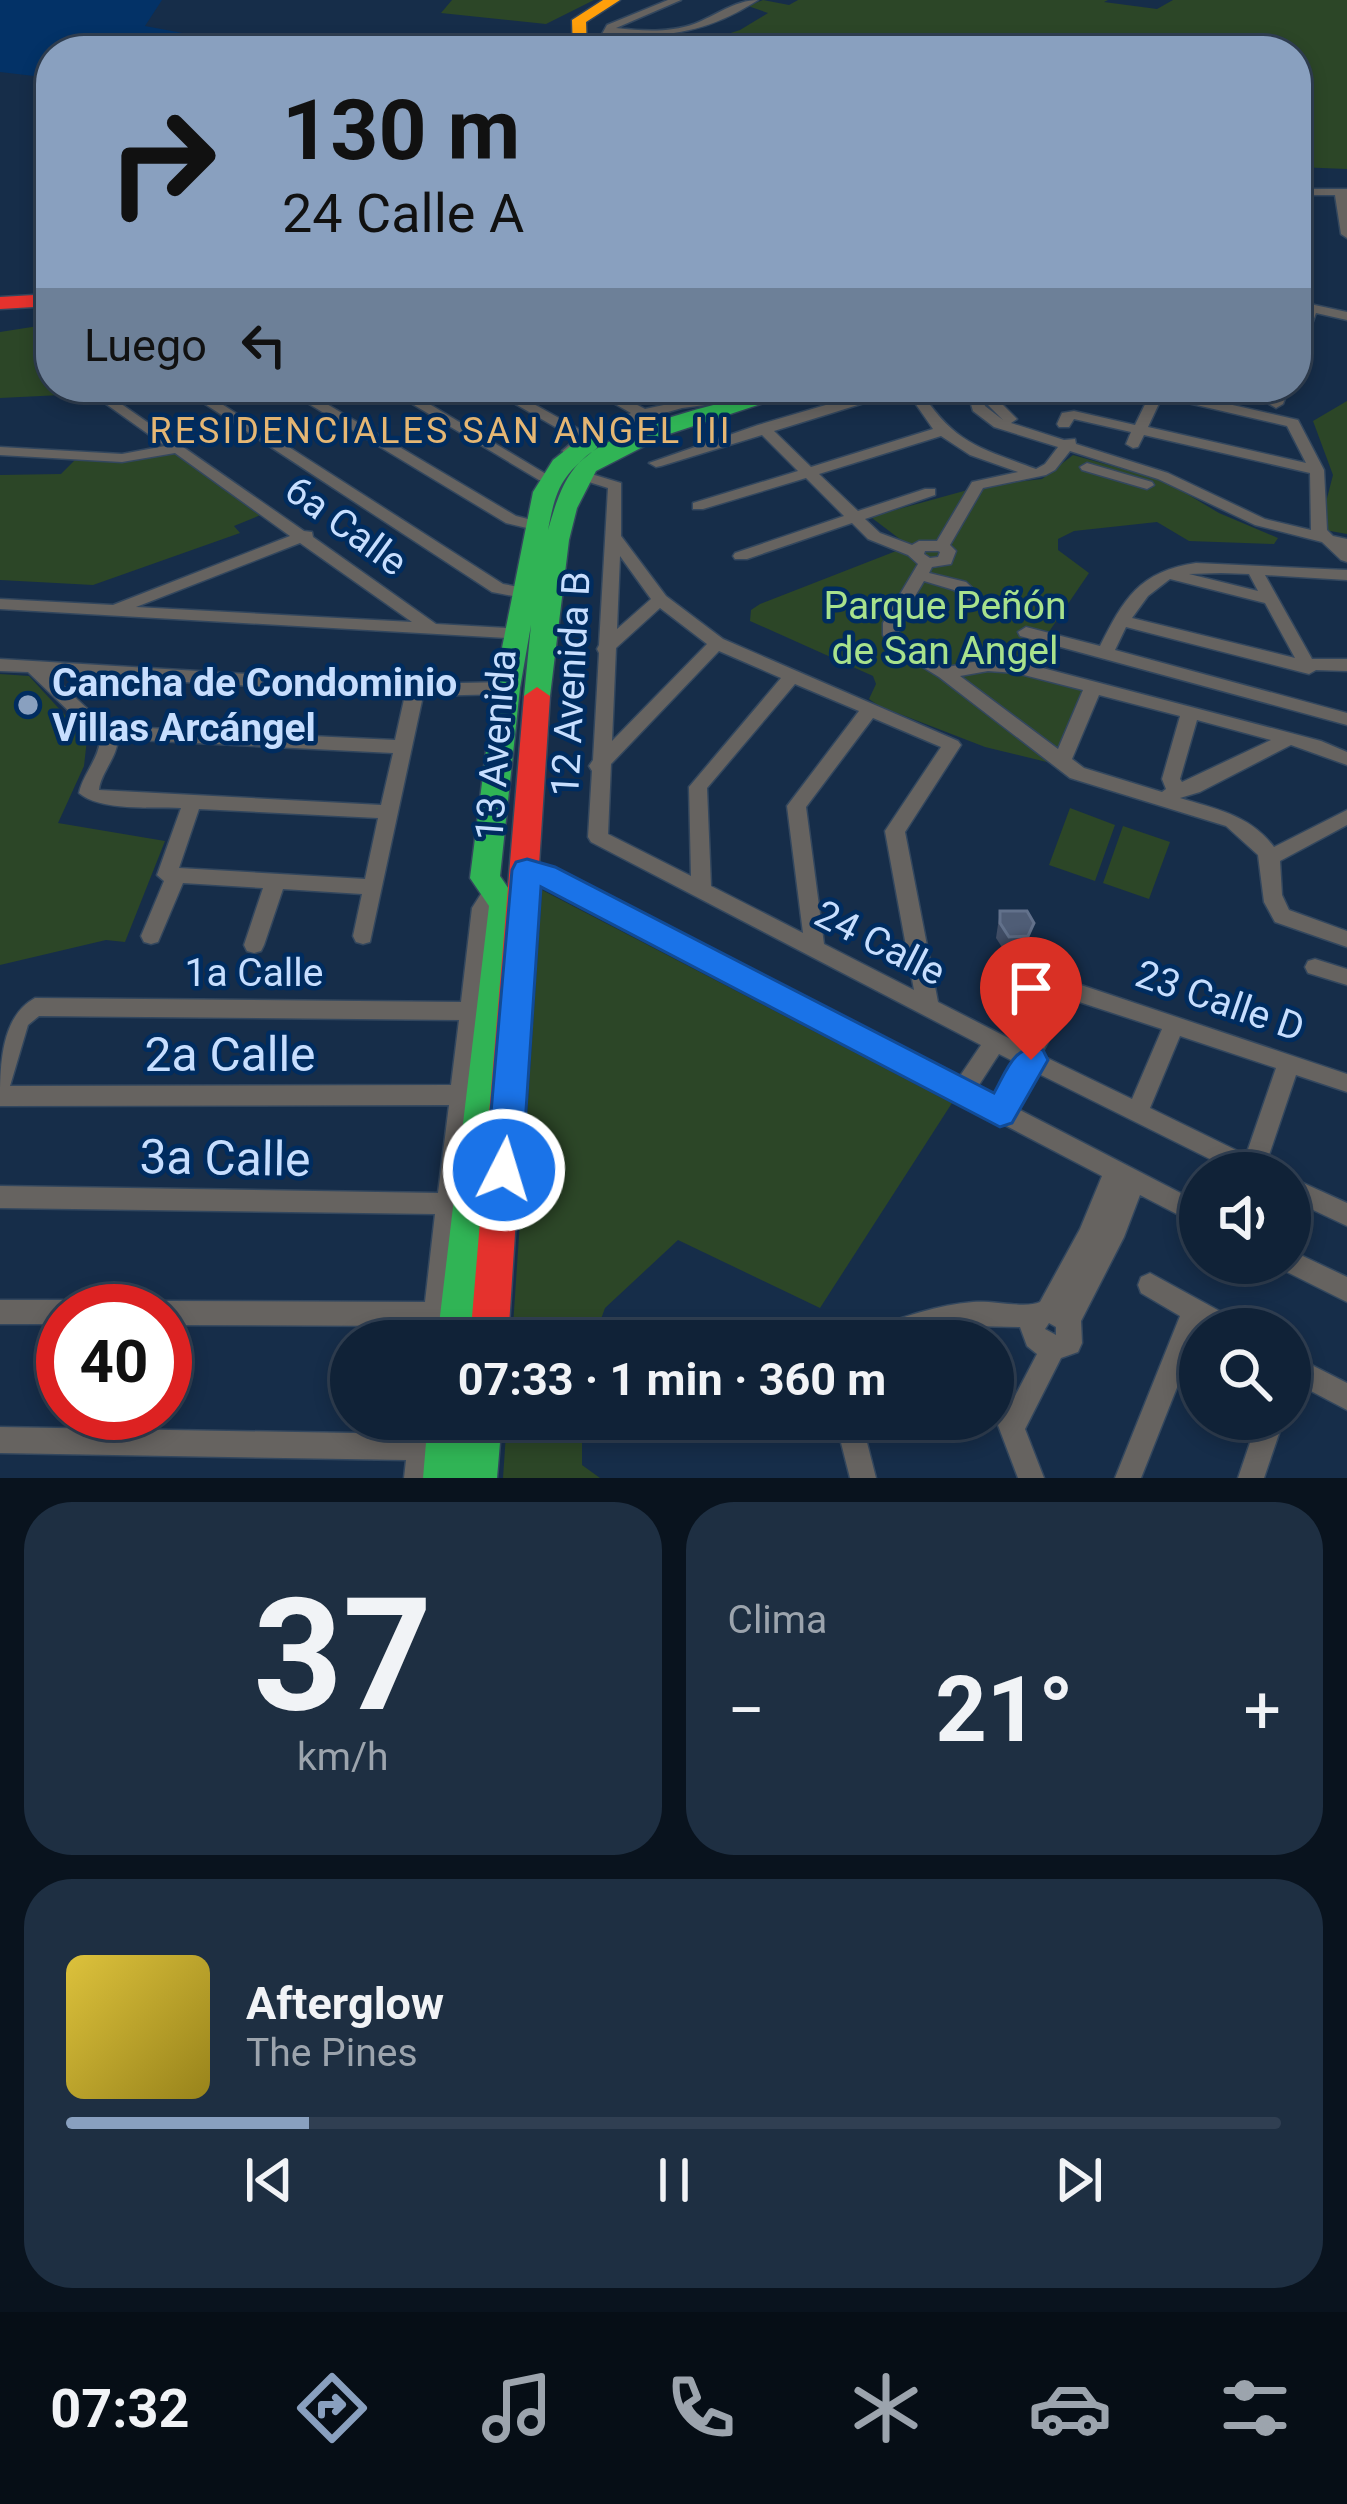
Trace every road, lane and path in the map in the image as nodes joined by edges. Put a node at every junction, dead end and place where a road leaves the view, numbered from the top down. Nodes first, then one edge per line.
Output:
1 (613, 0) edge
2 (676, 0) edge
3 (748, 1) edge
4 (608, 30) junction
5 (576, 36) edge
6 (609, 36) edge
7 (1311, 192) edge
8 (1344, 192) edge
9 (1347, 234) edge
10 (36, 301) edge
11 (0, 303) edge
12 (1311, 309) edge
13 (1347, 316) edge
14 (113, 402) edge
15 (209, 402) edge
16 (313, 402) edge
17 (421, 402) edge
18 (520, 402) edge
19 (620, 402) edge
20 (704, 402) edge
21 (708, 402) edge
22 (755, 402) edge
23 (850, 402) edge
24 (921, 402) edge
25 (977, 402) edge
26 (993, 402) edge
27 (1153, 402) edge
28 (1204, 402) edge
29 (646, 416) junction
30 (766, 427) junction
31 (940, 432) junction
32 (1067, 437) junction
33 (1137, 437) junction
34 (585, 438) junction
35 (178, 448) junction
36 (0, 451) edge
37 (656, 463) dead end
38 (1087, 467) dead end
39 (1138, 470) junction
40 (1317, 470) junction
41 (809, 471) junction
42 (1034, 473) junction
43 (565, 478) junction
44 (1148, 485) dead end
45 (930, 492) dead end
46 (698, 506) dead end
47 (858, 516) junction
48 (531, 524) junction
49 (612, 534) junction
50 (305, 535) junction
51 (1336, 538) edge
52 (926, 554) junction
53 (741, 556) dead end
54 (1347, 557) edge
55 (1255, 571) junction
56 (1165, 574) junction
57 (1347, 575) edge
58 (532, 593) junction
59 (974, 597) dead end
60 (1270, 599) junction
61 (659, 600) junction
62 (0, 604) edge
63 (111, 610) junction
64 (1120, 620) junction
65 (431, 628) junction
66 (1026, 632) dead end
67 (717, 643) junction
68 (519, 649) junction
69 (605, 650) junction
70 (1105, 653) junction
71 (0, 665) edge
72 (1347, 665) edge
73 (34, 668) junction
74 (1309, 668) junction
75 (945, 673) junction
76 (792, 676) junction
77 (1093, 688) junction
78 (423, 690) junction
79 (514, 705) junction
80 (870, 709) junction
81 (1190, 716) junction
82 (1347, 719) edge
83 (104, 733) junction
84 (1288, 740) junction
85 (403, 747) junction
86 (1347, 760) edge
87 (1060, 763) junction
88 (598, 766) junction
89 (1171, 795) junction
90 (192, 803) junction
91 (389, 812) junction
92 (1347, 817) edge
93 (598, 837) joint
94 (487, 848) junction
95 (1270, 858) junction
96 (527, 870) junction
97 (175, 878) junction
98 (275, 883) junction
99 (374, 887) junction
100 (493, 891) junction
101 (700, 892) junction
102 (151, 936) dead end
103 (363, 936) dead end
104 (1347, 939) edge
105 (254, 946) dead end
106 (815, 950) junction
107 (1316, 967) dead end
108 (1347, 977) edge
109 (928, 1007) junction
110 (472, 1011) junction
111 (1175, 1023) junction
112 (995, 1042) junction
113 (1031, 1060) junction
114 (1289, 1062) junction
115 (1347, 1083) edge
116 (0, 1085) edge
117 (962, 1092) junction
118 (460, 1095) junction
119 (0, 1096) edge
120 (1000, 1112) junction
121 (1136, 1112) junction
122 (1218, 1152) edge
123 (1263, 1152) edge
124 (1125, 1176) junction
125 (0, 1197) edge
126 (1311, 1197) edge
127 (448, 1204) junction
128 (1179, 1204) edge
129 (1347, 1215) edge
130 (1311, 1272) edge
131 (1150, 1285) dead end
132 (1347, 1290) edge
133 (1191, 1308) edge
134 (0, 1312) edge
135 (36, 1312) edge
136 (192, 1313) edge
137 (436, 1314) junction
138 (1050, 1316) junction
139 (435, 1320) edge
140 (458, 1320) edge
141 (491, 1320) edge
142 (942, 1320) edge
143 (1179, 1350) edge
144 (1311, 1377) edge
145 (1347, 1396) edge
146 (1014, 1424) joint
147 (0, 1440) edge
148 (422, 1440) edge
149 (446, 1440) edge
150 (480, 1440) edge
151 (853, 1440) edge
152 (1264, 1440) edge
153 (421, 1448) junction
154 (417, 1478) edge
155 (443, 1478) edge
156 (477, 1478) edge
157 (863, 1478) edge
158 (1031, 1478) edge
159 (1128, 1478) edge
160 (1251, 1478) edge

1 - 5 street
2 - 4 street
3 - 4 street
4 - 6 street
7 - 8 street
8 - 9 street
10 - 11 street
12 - 13 street
14 - 35 street, 6a Calle
15 - 58 street
16 - 48 street
17 - 43 street
18 - 34 street
19 - 29 street
20 - 29 street
21 - 58 street, 13 Avenida
22 - 43 street
23 - 30 street
24 - 31 street
25 - 32 street
26 - 32 street
27 - 33 street
28 - 40 street
29 - 34 street
30 - 37 street
30 - 41 street
31 - 41 street
31 - 42 street
32 - 33 street
32 - 39 street
32 - 42 street
33 - 40 street
34 - 43 street
35 - 36 street
35 - 50 street, 6a Calle
38 - 39 street
39 - 44 street
39 - 51 street
40 - 51 street
41 - 46 street
41 - 47 street
42 - 52 street
43 - 48 street
43 - 49 street, 12 Avenida B
43 - 58 street, 13 Avenida
45 - 47 street
47 - 52 street
47 - 53 street
48 - 58 street
49 - 61 street
49 - 69 street, 12 Avenida B
50 - 63 street
50 - 65 street, 6a Calle
51 - 54 street
52 - 59 street
52 - 75 street
55 - 56 street
55 - 57 street
55 - 60 street
56 - 60 street
56 - 64 street
58 - 68 street, 13 Avenida
58 - 68 street
60 - 74 street
61 - 67 street
61 - 69 street
62 - 63 street
63 - 65 street
64 - 70 street
64 - 74 street
65 - 68 street
66 - 70 street
67 - 76 street
67 - 88 street
68 - 79 street, 13 Avenida
68 - 79 street, 13 Avenida
69 - 88 street, 12 Avenida B
70 - 82 street
71 - 73 street
72 - 74 street
73 - 78 street
73 - 83 street
75 - 77 street
75 - 87 street
76 - 80 street
76 - 101 street
77 - 81 street
77 - 87 street
78 - 79 street
78 - 85 street
79 - 94 street, 13 Avenida
79 - 96 street, 13 Avenida
80 - 106 street
80 - 109 street
81 - 84 street
81 - 89 street
83 - 85 street
83 - 90 street
84 - 86 street
84 - 89 street
85 - 91 street
87 - 89 street
88 - 93 street, 12 Avenida B
89 - 95 street
90 - 91 street
90 - 97 street
91 - 99 street
92 - 95 street
93 - 101 street, 24 Calle
94 - 96 street
94 - 100 street, 13 Avenida
95 - 104 street
96 - 100 street
96 - 117 street
96 - 141 street, 13 Avenida
97 - 98 street
97 - 102 street
98 - 99 street
98 - 105 street
99 - 103 street
100 - 110 street
100 - 140 street, 13 Avenida
101 - 106 street, 24 Calle
106 - 109 street, 24 Calle
107 - 108 street
109 - 112 street, 24 Calle
110 - 116 street, 1a Calle
110 - 118 street
111 - 113 street, 23 Calle D
111 - 114 street, 23 Calle D
111 - 121 street
112 - 113 street, 24 Calle
112 - 117 street
113 - 120 street
113 - 121 street, 24 Calle
114 - 115 street, 23 Calle D
114 - 123 street
117 - 120 street
118 - 119 street, 2a Calle
118 - 127 street
120 - 124 street
121 - 122 street, 24 Calle
124 - 128 street
124 - 138 street
125 - 127 street, 3a Calle
126 - 129 street
127 - 137 street
130 - 132 street
131 - 133 street
134 - 135 street
136 - 137 street
137 - 139 street
138 - 142 street
138 - 146 street
143 - 159 street
144 - 145 street
146 - 158 street
147 - 153 street
148 - 153 street
149 - 155 street
150 - 156 street
151 - 157 street
152 - 160 street
153 - 154 street

